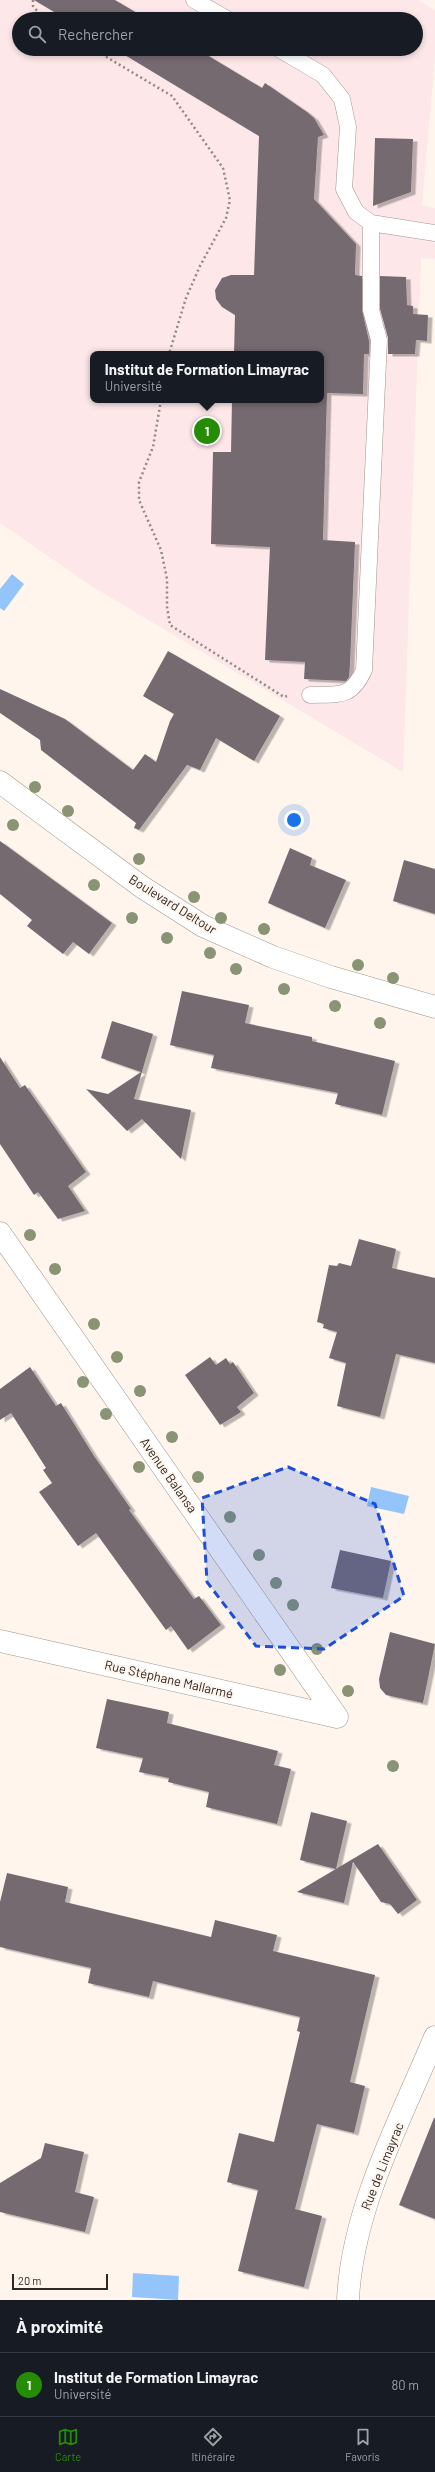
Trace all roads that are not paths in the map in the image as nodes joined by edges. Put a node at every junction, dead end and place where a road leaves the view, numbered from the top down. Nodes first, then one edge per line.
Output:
1 (194, 0) edge
2 (215, 12) edge
3 (291, 56) edge
4 (371, 223) junction
5 (435, 233) edge
6 (310, 695) road end
7 (0, 782) edge
8 (435, 1006) edge
9 (0, 1235) edge
10 (0, 1641) edge
11 (337, 1717) joint
12 (435, 2037) edge
13 (348, 2300) edge

1 - 2 lane
3 - 4 lane
4 - 5 lane
4 - 6 lane
7 - 8 street, Boulevard Deltour
9 - 11 street, Avenue Balansa
10 - 11 street, Rue Stéphane Mallarmé
12 - 13 street, Rue de Limayrac

